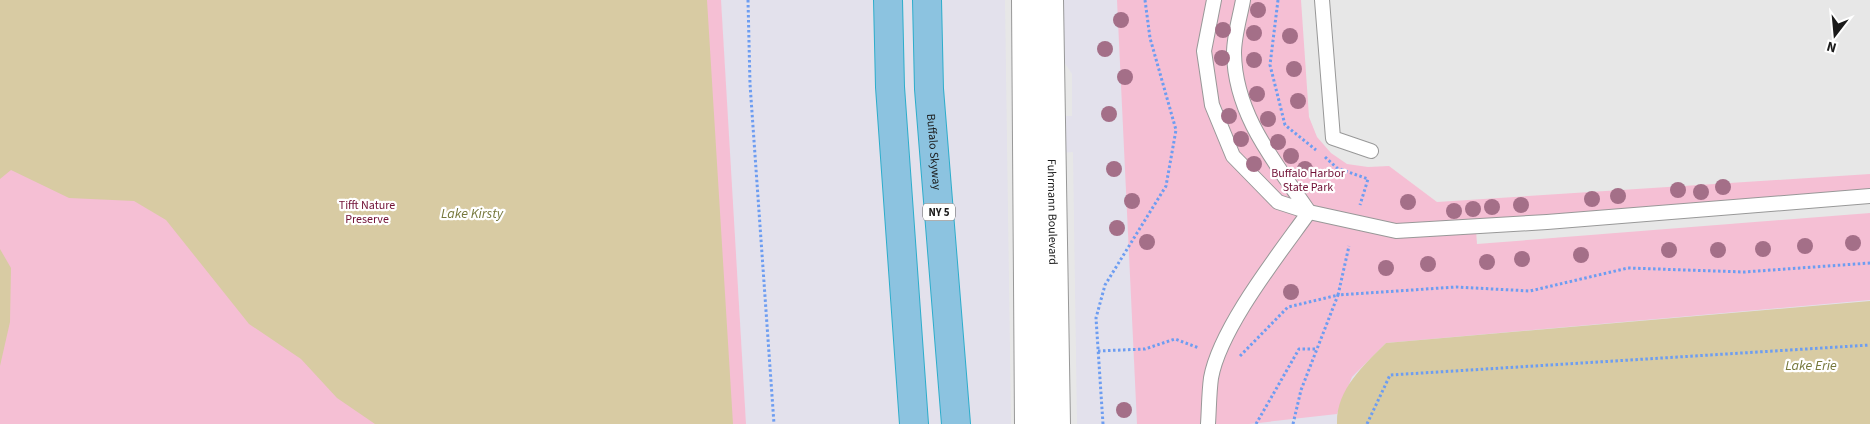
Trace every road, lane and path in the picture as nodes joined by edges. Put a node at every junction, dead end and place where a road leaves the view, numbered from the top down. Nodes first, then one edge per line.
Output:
1 (748, 0) edge
2 (888, 0) edge
3 (927, 0) edge
4 (1026, 0) edge
5 (1049, 0) edge
6 (1145, 0) edge
7 (1214, 0) edge
8 (1243, 0) edge
9 (1278, 0) edge
10 (1322, 0) edge
11 (1370, 151) dead end
12 (1870, 196) edge
13 (1359, 210) dead end
14 (1309, 212) junction
15 (1349, 246) dead end
16 (1870, 262) edge
17 (1338, 295) junction
18 (1870, 345) edge
19 (1199, 348) dead end
20 (1317, 349) junction
21 (1098, 351) junction
22 (1233, 358) dead end
23 (774, 424) edge
24 (914, 424) edge
25 (956, 424) edge
26 (1029, 424) edge
27 (1056, 424) edge
28 (1103, 424) edge
29 (1208, 424) edge
30 (1256, 424) edge
31 (1293, 424) edge
32 (1367, 424) edge

1 - 23 path
2 - 24 highway
3 - 25 highway, Buffalo Skyway / NY 5
4 - 26 street, Fuhrmann Boulevard
5 - 27 street, Fuhrmann Boulevard
6 - 21 path
7 - 14 lane
8 - 14 lane
9 - 13 path
10 - 11 lane
12 - 14 lane
14 - 29 lane
15 - 17 path
16 - 17 path
17 - 20 path
17 - 22 path
18 - 32 path
19 - 21 path
20 - 30 path
20 - 31 path
21 - 28 path

